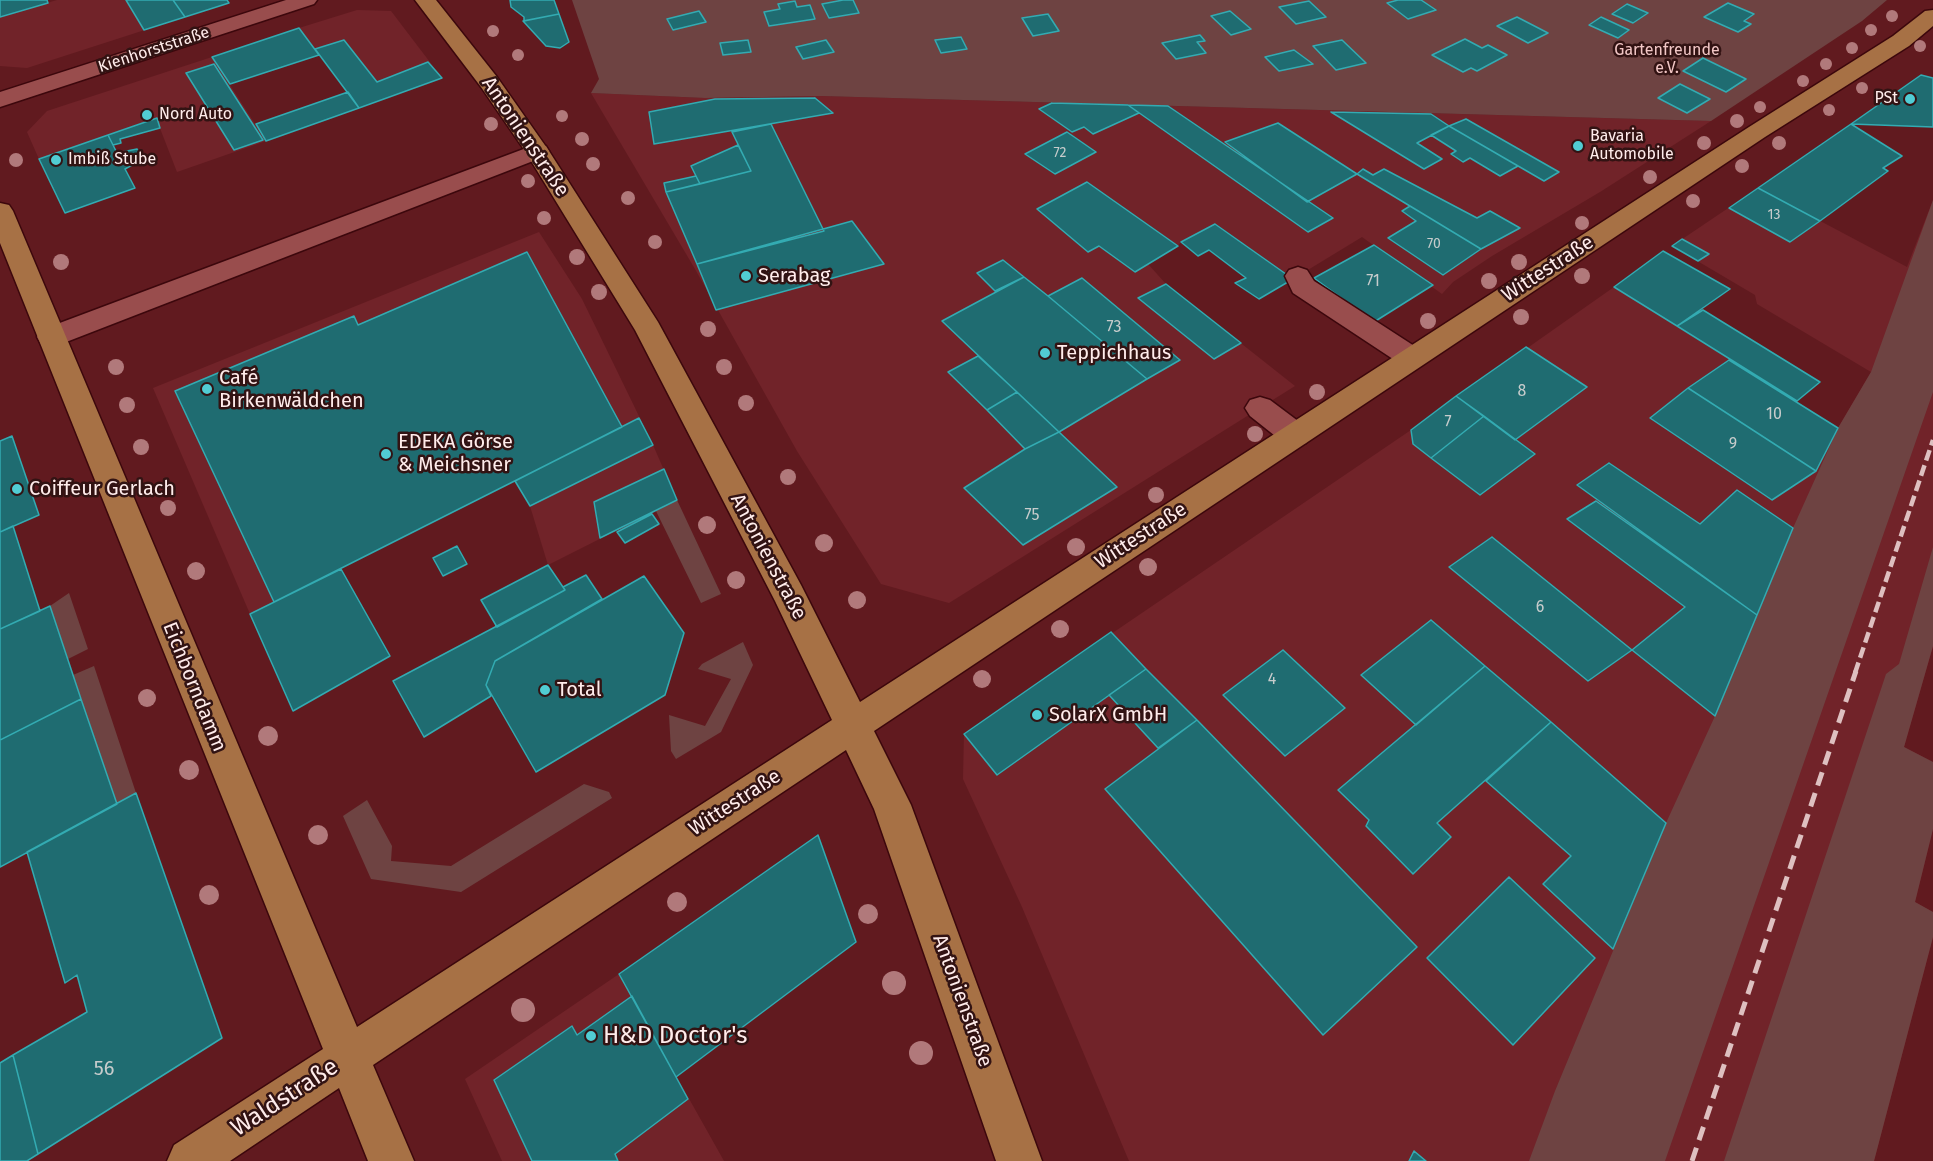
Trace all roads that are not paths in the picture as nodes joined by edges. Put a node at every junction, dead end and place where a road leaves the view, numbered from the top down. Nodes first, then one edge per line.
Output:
1 (308, 0) edge
2 (424, 0) edge
3 (1933, 16) edge
4 (0, 100) edge
5 (537, 151) junction
6 (0, 212) edge
7 (1298, 276) dead end
8 (51, 338) junction
9 (1412, 358) junction
10 (1260, 408) dead end
11 (1295, 435) junction
12 (853, 726) junction
13 (350, 1056) junction
14 (190, 1161) edge
15 (391, 1161) edge
16 (1019, 1161) edge

1 - 4 street, Kienhorststraße
2 - 5 main road, Antonienstraße
3 - 9 main road, Wittestraße
5 - 8 street
5 - 12 main road, Antonienstraße
6 - 8 main road, Eichborndamm
7 - 9 street
8 - 13 main road, Eichborndamm
9 - 11 main road, Wittestraße
10 - 11 street
11 - 12 main road, Wittestraße
12 - 13 main road, Wittestraße
12 - 16 main road, Antonienstraße
13 - 14 main road, Waldstraße
13 - 15 main road, Eichborndamm

